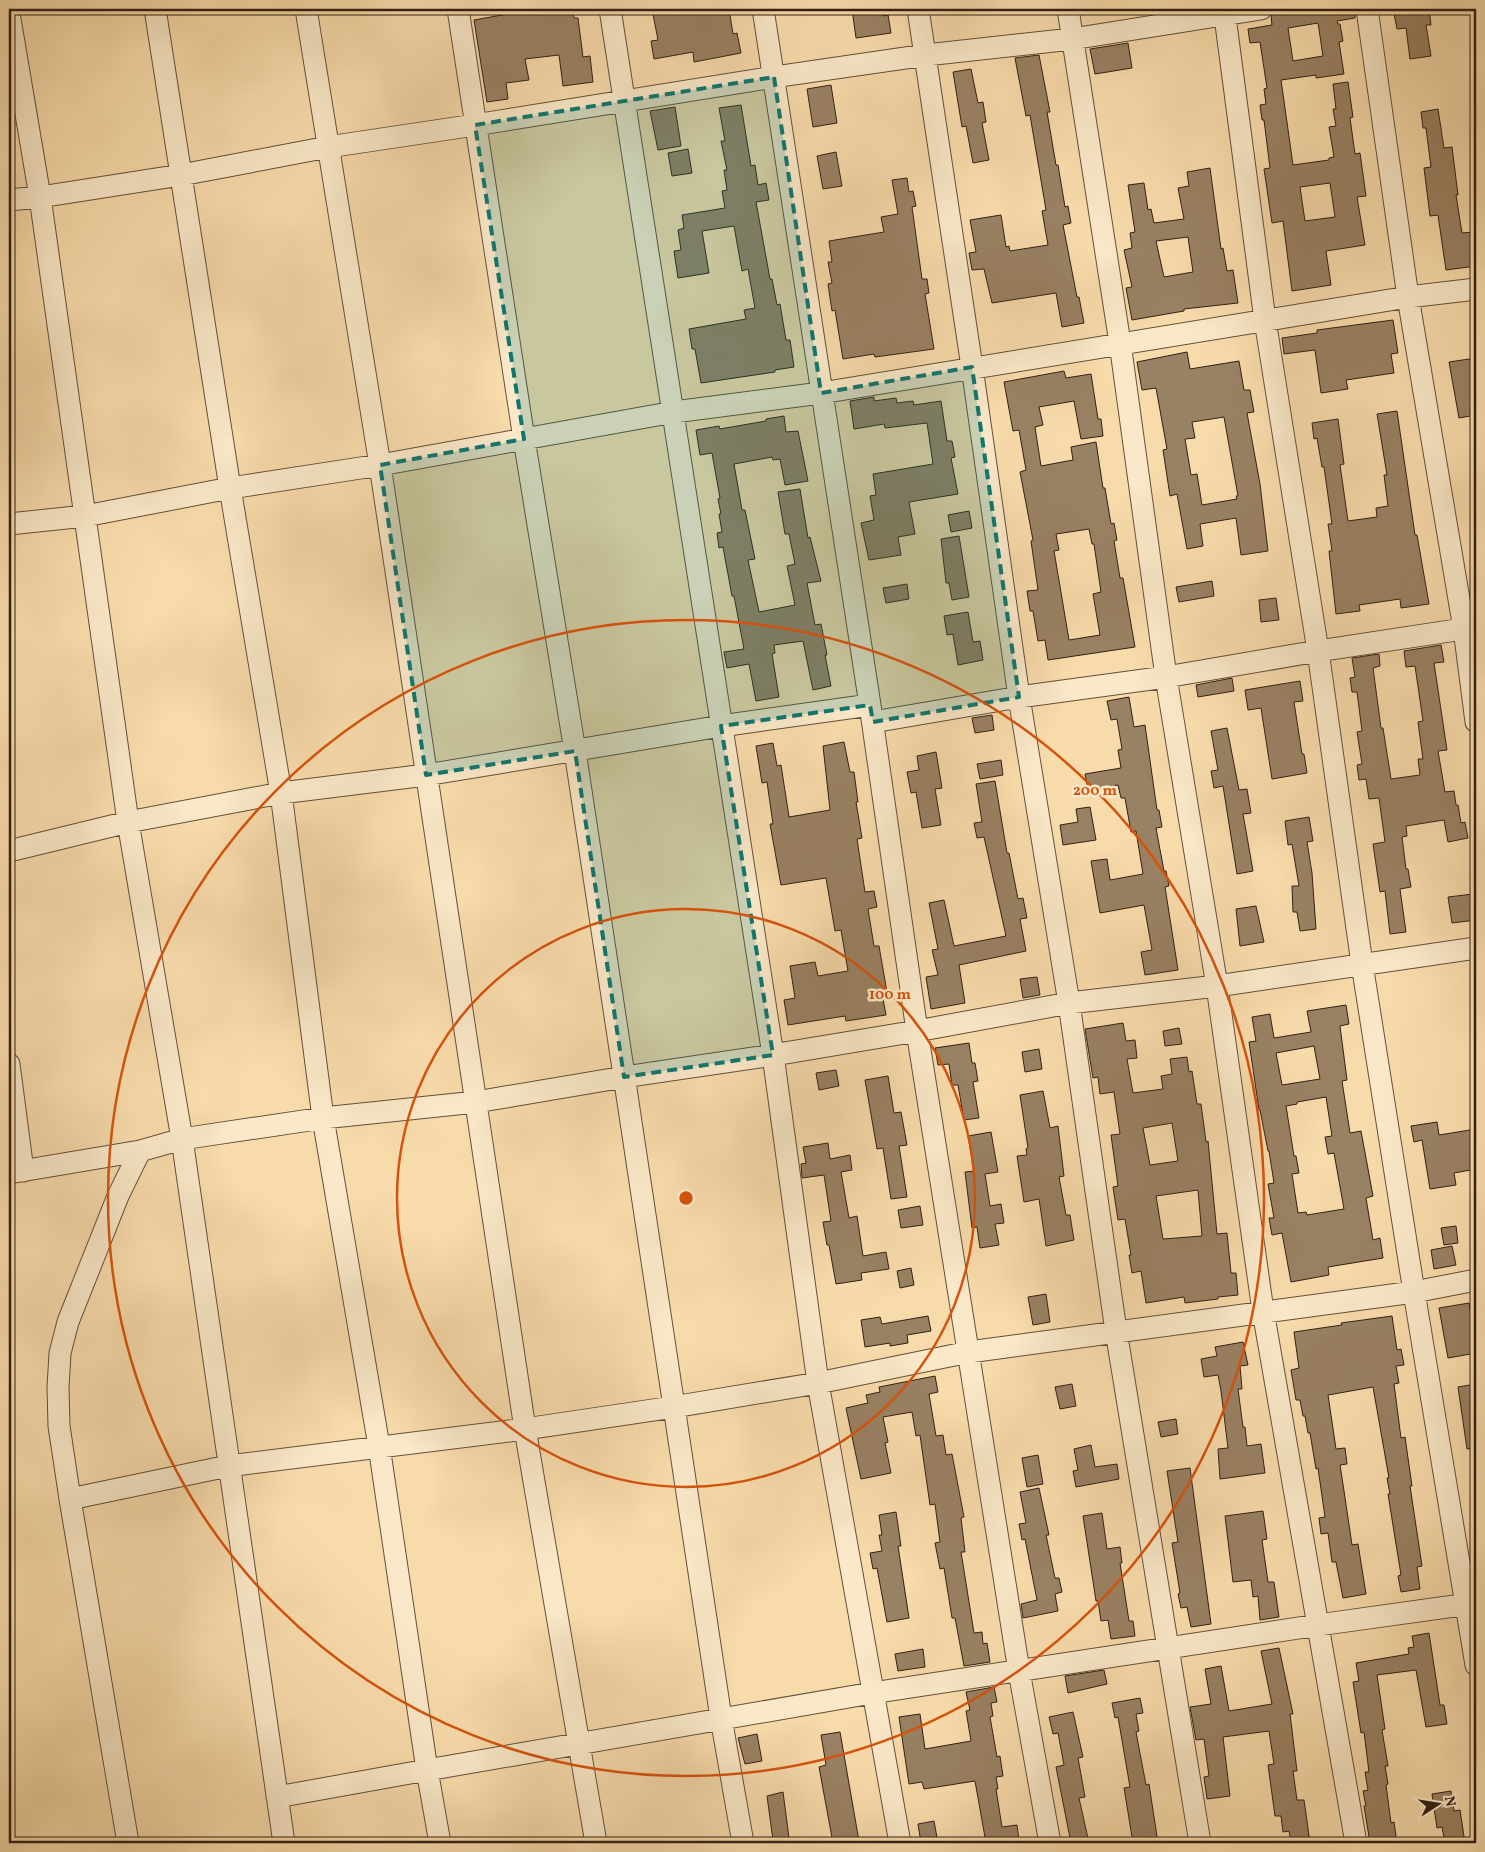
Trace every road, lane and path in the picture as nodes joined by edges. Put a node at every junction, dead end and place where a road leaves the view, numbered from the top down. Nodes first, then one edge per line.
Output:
1 (155, 9) edge
2 (306, 9) edge
3 (458, 9) edge
4 (610, 9) edge
5 (763, 9) edge
6 (918, 9) edge
7 (1068, 9) edge
8 (1261, 9) edge
9 (1367, 9) edge
10 (1224, 11) edge
11 (9, 13) edge
12 (1072, 39) junction
13 (926, 55) junction
14 (774, 76) junction
15 (624, 100) junction
16 (475, 125) junction
17 (328, 147) junction
18 (181, 174) junction
19 (40, 197) junction
20 (9, 200) edge
21 (1476, 289) edge
22 (1408, 297) junction
23 (1265, 320) junction
24 (1120, 343) junction
25 (972, 367) junction
26 (821, 393) junction
27 (674, 412) junction
28 (524, 439) junction
29 (380, 466) junction
30 (230, 488) junction
31 (85, 516) junction
32 (9, 524) edge
33 (1470, 628) edge
34 (1318, 651) junction
35 (1166, 677) junction
36 (1019, 697) junction
37 (871, 714) junction
38 (1476, 722) edge
39 (721, 726) junction
40 (574, 751) junction
41 (426, 775) junction
42 (281, 793) junction
43 (128, 822) junction
44 (9, 851) edge
45 (1476, 948) edge
46 (1362, 964) junction
47 (1217, 986) junction
48 (1069, 1003) junction
49 (917, 1032) junction
50 (773, 1055) junction
51 (9, 1064) edge
52 (624, 1077) junction
53 (476, 1102) junction
54 (323, 1118) junction
55 (182, 1139) junction
56 (140, 1151) junction
57 (16, 1172) edge
58 (1476, 1280) edge
59 (1414, 1292) junction
60 (1263, 1311) junction
61 (1116, 1331) junction
62 (969, 1352) junction
63 (818, 1383) junction
64 (673, 1407) junction
65 (525, 1429) junction
66 (378, 1446) junction
67 (228, 1466) junction
68 (70, 1499) junction
69 (1472, 1604) edge
70 (1318, 1625) junction
71 (1167, 1648) junction
72 (1476, 1665) edge
73 (1020, 1671) junction
74 (872, 1693) junction
75 (721, 1718) junction
76 (580, 1743) junction
77 (427, 1770) junction
78 (276, 1798) junction
79 (128, 1843) edge
80 (284, 1843) edge
81 (440, 1843) edge
82 (596, 1843) edge
83 (743, 1843) edge
84 (900, 1843) edge
85 (1050, 1843) edge
86 (1200, 1843) edge
87 (1356, 1843) edge

1 - 18 street
2 - 17 street
3 - 16 street
4 - 15 street
5 - 14 street
6 - 13 street
7 - 12 street
8 - 10 street
9 - 22 street
10 - 12 street
10 - 23 street
11 - 19 street
12 - 13 street
12 - 24 street
13 - 14 street
13 - 25 street
14 - 15 street
14 - 26 street
15 - 16 street
15 - 27 street
16 - 17 street
16 - 28 street
17 - 18 street
17 - 29 street
18 - 19 street
18 - 30 street
19 - 20 street
19 - 31 street
21 - 22 street
22 - 23 street
22 - 33 street
23 - 24 street
23 - 34 street
24 - 25 street
24 - 35 street
25 - 26 street
25 - 36 street
26 - 27 street
26 - 37 street
27 - 28 street
27 - 39 street
28 - 29 street
28 - 40 street
29 - 30 street
29 - 41 street
30 - 31 street
30 - 42 street
31 - 32 street
31 - 43 street
33 - 34 street
33 - 38 street
34 - 35 street
34 - 46 street
35 - 36 street
35 - 47 street
36 - 37 street
36 - 48 street
37 - 39 street
37 - 49 street
39 - 40 street
39 - 50 street
40 - 41 street
40 - 52 street
41 - 42 street
41 - 53 street
42 - 43 street
42 - 54 street
43 - 44 street
43 - 55 street
45 - 46 street
46 - 47 street
46 - 59 street
47 - 48 street
47 - 60 street
48 - 49 street
48 - 61 street
49 - 50 street
49 - 62 street
50 - 52 street
50 - 63 street
51 - 57 street
52 - 53 street
52 - 64 street
53 - 54 street
53 - 65 street
54 - 55 street
54 - 66 street
55 - 56 street
55 - 67 street
56 - 57 street
56 - 68 street
58 - 59 street
59 - 60 street
59 - 69 street
60 - 61 street
60 - 70 street
61 - 62 street
61 - 71 street
62 - 63 street
62 - 73 street
63 - 64 street
63 - 74 street
64 - 65 street
64 - 75 street
65 - 66 street
65 - 76 street
66 - 67 street
66 - 77 street
67 - 68 street
67 - 78 street
68 - 79 street
69 - 70 street
69 - 72 street
70 - 71 street
70 - 87 street
71 - 73 street
71 - 86 street
73 - 74 street
73 - 85 street
74 - 75 street
74 - 84 street
75 - 76 street
75 - 83 street
76 - 77 street
76 - 82 street
77 - 78 street
77 - 81 street
78 - 80 street

